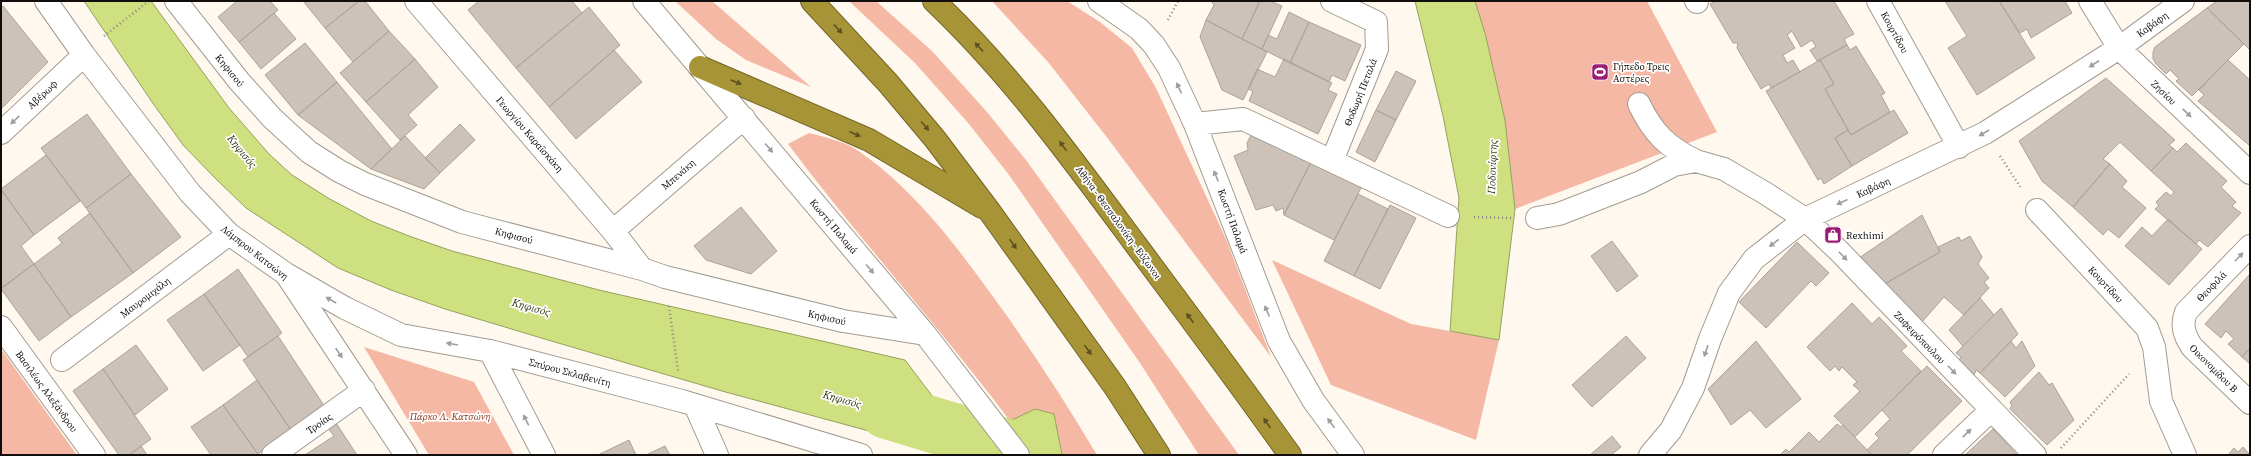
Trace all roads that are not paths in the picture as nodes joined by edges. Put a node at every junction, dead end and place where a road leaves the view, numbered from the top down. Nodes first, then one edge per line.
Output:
1 (46, 1) edge
2 (176, 1) edge
3 (416, 1) edge
4 (644, 1) edge
5 (812, 1) edge
6 (934, 1) edge
7 (1099, 1) edge
8 (1332, 1) edge
9 (1878, 1) edge
10 (2090, 1) edge
11 (2183, 1) edge
12 (1374, 11) edge
13 (2119, 48) junction
14 (84, 55) junction
15 (700, 67) junction
16 (1639, 104) dead end
17 (744, 118) junction
18 (1195, 124) junction
19 (1, 133) edge
20 (1959, 147) junction
21 (1332, 161) junction
22 (1696, 161) junction
23 (2250, 173) edge
24 (2037, 210) road end
25 (990, 212) junction
26 (1448, 216) road end
27 (1537, 218) road end
28 (1805, 219) junction
29 (613, 231) junction
30 (229, 234) junction
31 (2250, 246) edge
32 (642, 269) junction
33 (286, 274) junction
34 (1, 327) edge
35 (2184, 330) joint
36 (926, 334) junction
37 (490, 351) junction
38 (62, 360) dead end
39 (364, 390) junction
40 (688, 403) junction
41 (2250, 403) edge
42 (1990, 410) junction
43 (94, 455) edge
44 (273, 455) edge
45 (406, 455) edge
46 (544, 455) edge
47 (717, 455) edge
48 (861, 455) edge
49 (1018, 455) edge
50 (1159, 455) edge
51 (1290, 455) edge
52 (1354, 455) edge
53 (1650, 455) edge
54 (1944, 455) edge
55 (2036, 455) edge
56 (2185, 455) edge

1 - 14 street, Λάμπρου Κατσώνη
2 - 32 street, Κηφισού
3 - 29 street, Γεωργίου Καραϊσκάκη
4 - 15 street, Κωστή Παλαμά
5 -> 25 highway
51 -> 6 highway, Αθήνα - Θεσσαλονίκη - Εύζωνοι
18 -> 7 street, Κωστή Παλαμά
8 - 12 street, Θοδωρή Πεταλά
9 - 20 street, Κουρτίδου
10 - 13 street, Ζησίου
11 - 13 street, Καβάφη
12 - 21 street, Θοδωρή Πεταλά
13 -> 20 street, Καβάφη
13 -> 23 street, Ζησίου
14 -> 19 street, Αβέρωφ
14 - 30 street, Λάμπρου Κατσώνη
15 - 17 street, Κωστή Παλαμά
15 -> 25 highway
16 - 22 street, Ζαφειρόπουλου
17 - 29 street, Μπενάκη
17 -> 36 street, Κωστή Παλαμά
18 - 21 street
52 -> 18 street, Κωστή Παλαμά
20 -> 28 street, Καβάφη
21 - 26 street
22 - 27 street
22 - 28 street, Ζαφειρόπουλου
24 - 56 street, Κουρτίδου
25 -> 50 highway
28 -> 42 street, Ζαφειρόπουλου
28 -> 53 street, Καβάφη
29 - 32 street, Γεωργίου Καραϊσκάκη
30 - 33 street, Λάμπρου Κατσώνη
30 - 38 street, Μαυρομιχάλη
35 -> 31 street, Θεοφιλά
32 - 36 street, Κηφισού
37 -> 33 street, Σπύρου Σκλαβενίτη
33 -> 39 street, Λάμπρου Κατσώνη
34 - 43 street, Βασιλέως Αλεξάνδρου
35 - 41 street, Οικονομίδου Β
36 - 49 street, Κωστή Παλαμά
37 - 40 street, Σπύρου Σκλαβενίτη
46 -> 37 street
39 - 44 street, Τροίας
39 - 45 street, Λάμπρου Κατσώνη
40 - 47 street
40 - 48 street, Σπύρου Σκλαβενίτη
54 -> 42 street
42 - 55 street, Ζαφειρόπουλου

